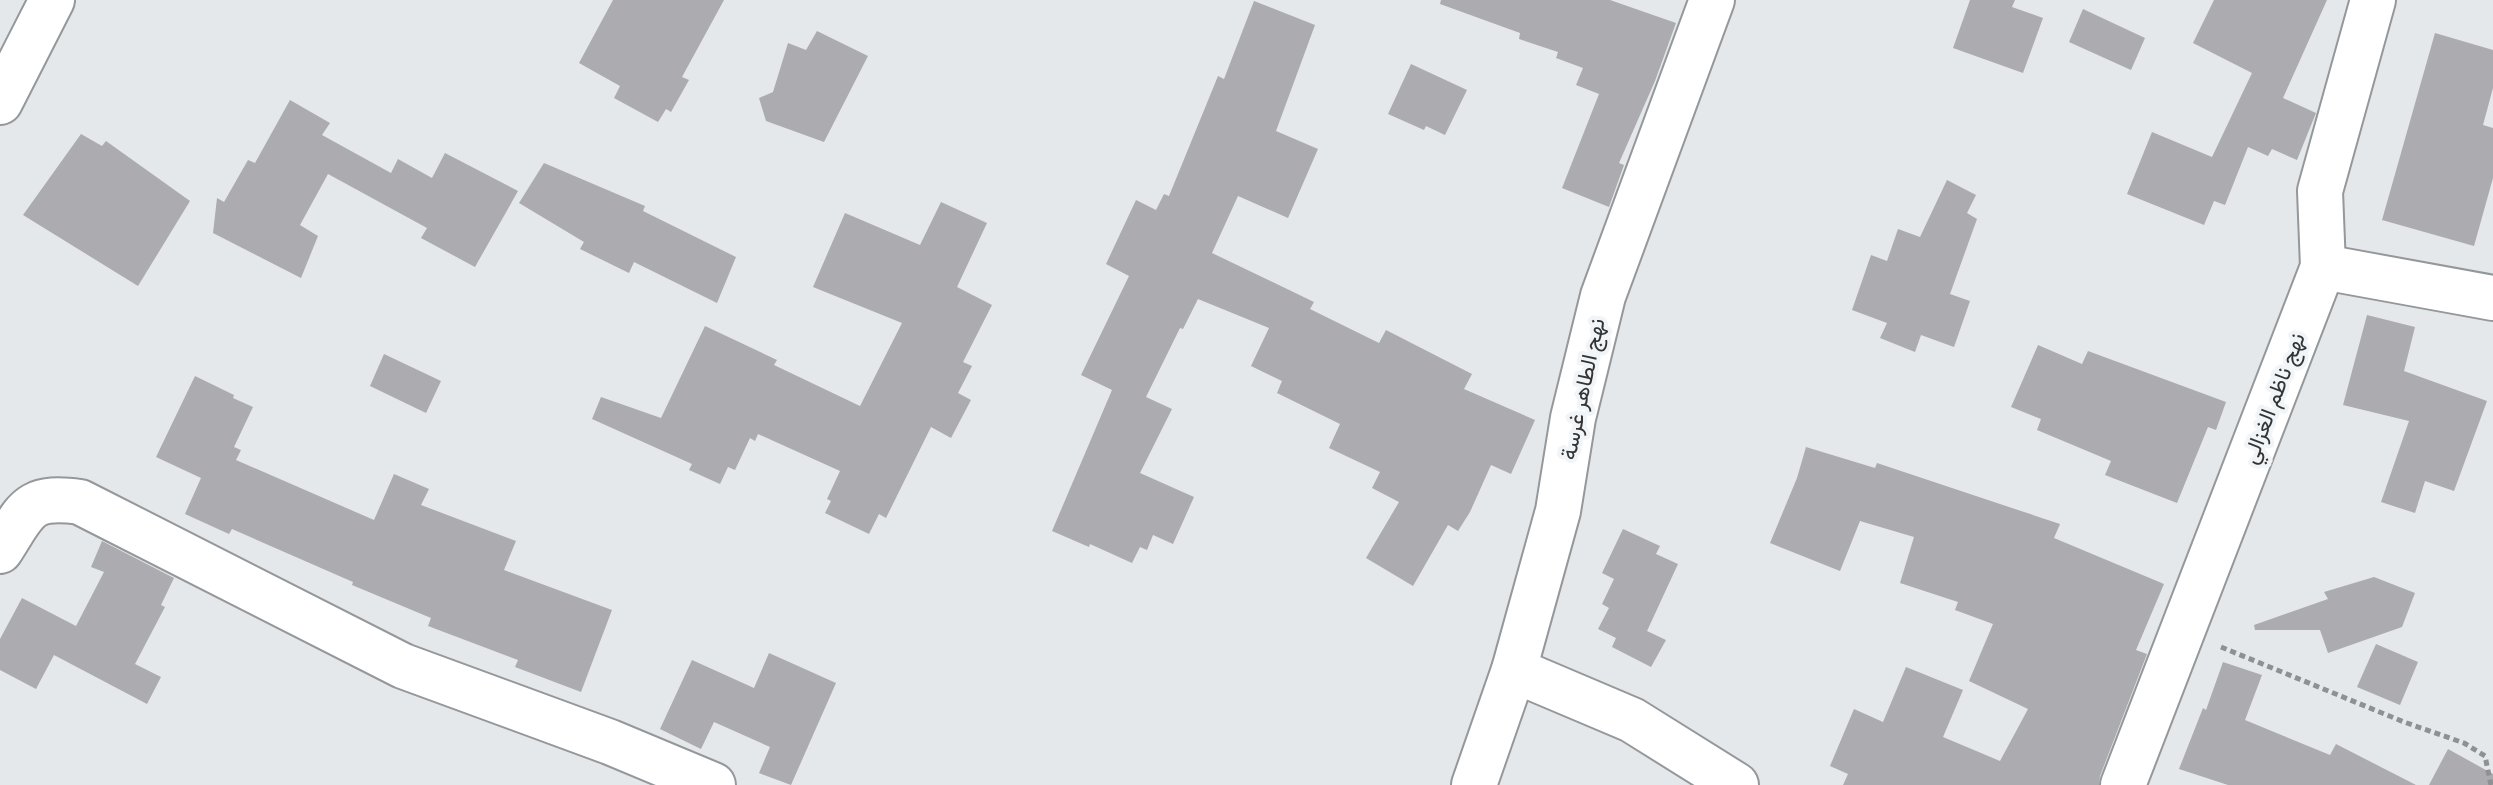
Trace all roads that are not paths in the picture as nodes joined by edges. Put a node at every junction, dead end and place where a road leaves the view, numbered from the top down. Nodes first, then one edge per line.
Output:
1 (52, 0) edge
2 (1712, 0) edge
3 (2373, 0) edge
4 (0, 102) edge
5 (2323, 267) junction
6 (2493, 298) edge
7 (0, 551) edge
8 (1514, 670) junction
9 (713, 785) edge
10 (1474, 785) edge
11 (1736, 785) edge
12 (2123, 785) edge

1 - 4 street
2 - 8 street, نهج الطاهر غرسة
3 - 5 street, نهج ناظم الغزالي
5 - 6 street
5 - 12 street, نهج ناظم الغزالي
7 - 9 street
8 - 10 street, نهج الطاهر غرسة
8 - 11 street

